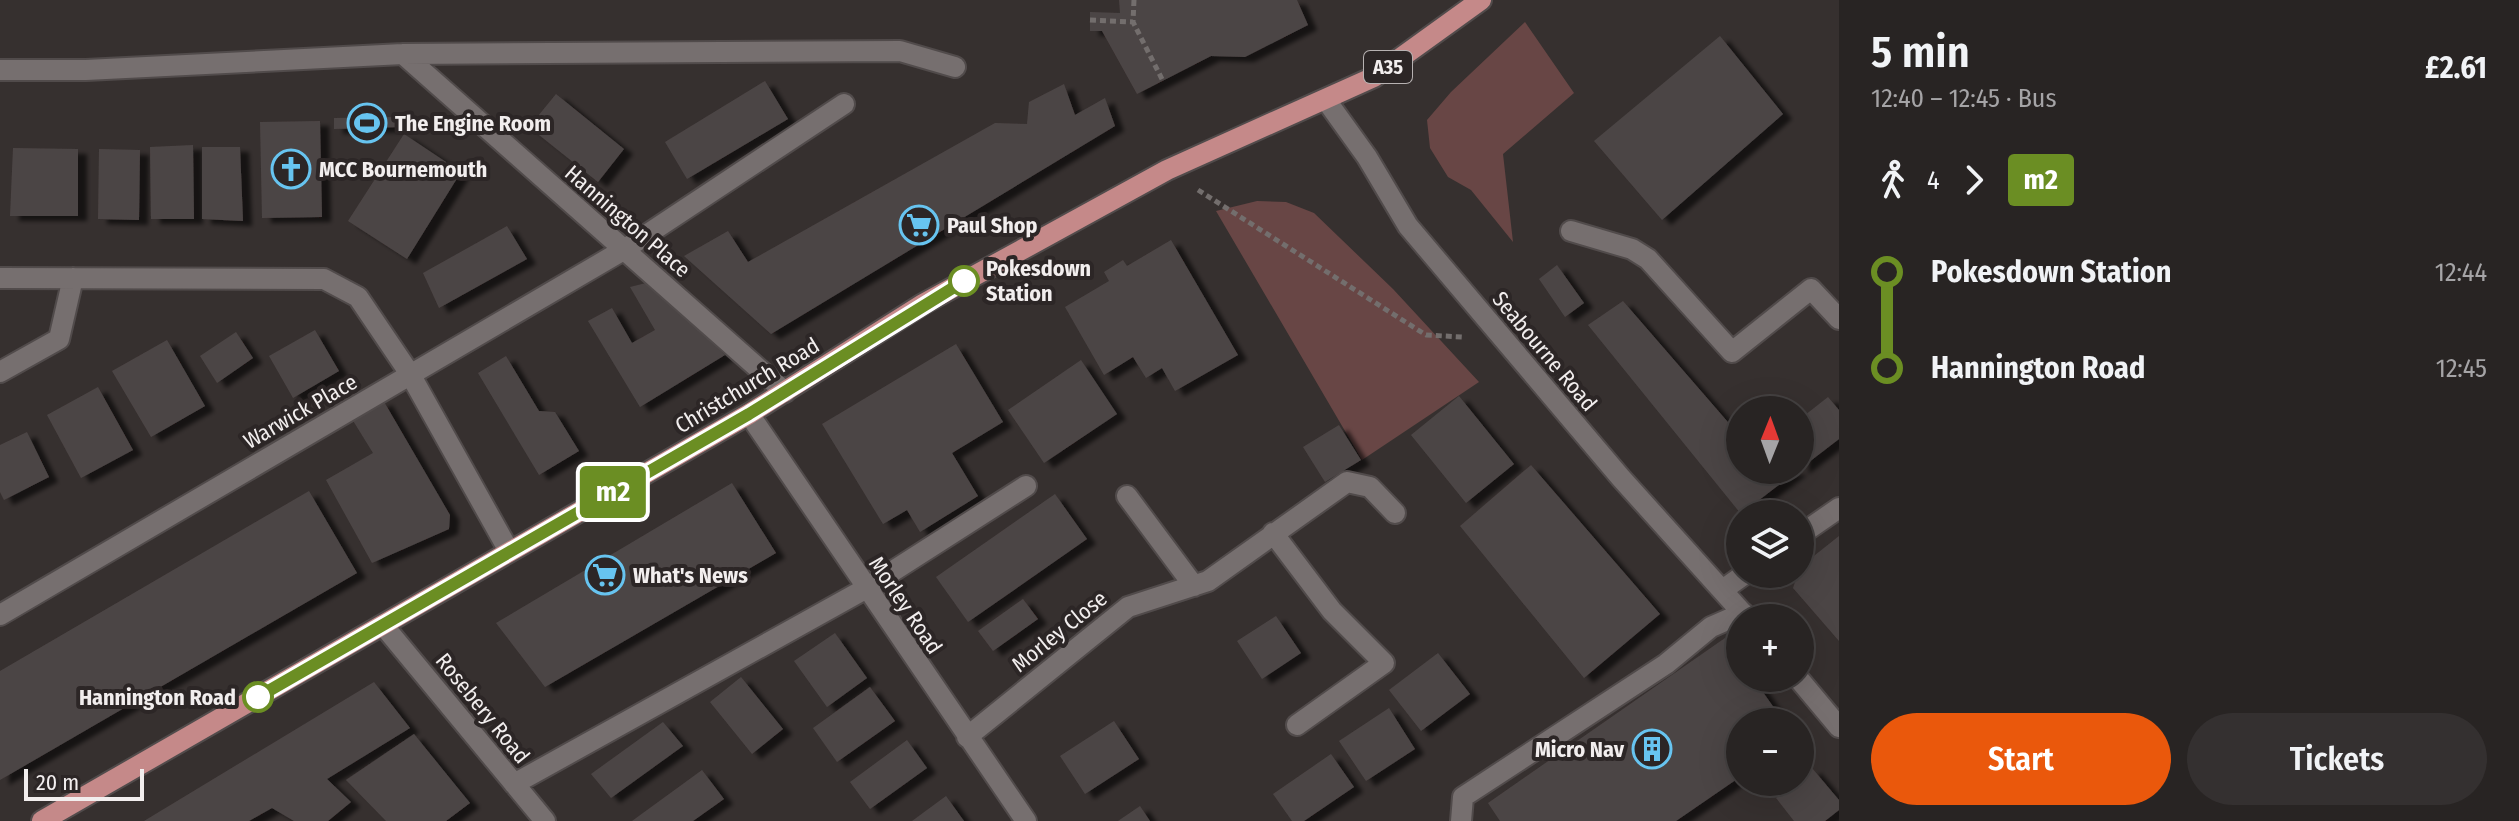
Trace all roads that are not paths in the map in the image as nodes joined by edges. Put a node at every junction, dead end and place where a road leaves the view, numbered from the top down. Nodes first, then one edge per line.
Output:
1 (1481, 0) edge
2 (403, 54) junction
3 (955, 67) dead end
4 (0, 70) edge
5 (1326, 100) junction
6 (844, 104) dead end
7 (1571, 231) dead end
8 (625, 249) junction
9 (0, 278) edge
10 (73, 278) junction
11 (1839, 319) edge
12 (0, 372) edge
13 (410, 374) junction
14 (785, 392) junction
15 (749, 414) junction
16 (1026, 486) dead end
17 (1127, 496) dead end
18 (1839, 508) edge
19 (1395, 513) dead end
20 (1814, 525) edge
21 (1273, 533) junction
22 (509, 551) junction
23 (1194, 586) junction
24 (865, 589) junction
25 (1724, 589) joint
26 (1736, 604) edge
27 (0, 615) edge
28 (1726, 622) edge
29 (383, 625) junction
30 (1810, 692) edge
31 (1838, 723) edge
32 (1297, 725) dead end
33 (967, 737) junction
34 (514, 784) junction
35 (42, 821) edge
36 (545, 821) edge
37 (1026, 821) edge
38 (1461, 821) edge

1 - 5 main road, Christchurch Road / A35
2 - 3 street
2 - 4 street
2 - 8 street, Hannington Place
5 - 14 main road, Christchurch Road / A35
5 - 25 street, Seabourne Road
6 - 8 street, Warwick Place
7 - 11 street
8 - 13 street, Warwick Place
8 - 14 street, Hannington Place
9 - 10 street
10 - 12 street
10 - 13 street
13 - 22 street
13 - 27 street, Warwick Place
14 - 15 main road, Christchurch Road / A35
15 - 22 main road, Christchurch Road / A35
15 - 24 street, Morley Road
16 - 24 street
17 - 23 street
18 - 20 street
19 - 21 street, Morley Close
21 - 23 street, Morley Close
21 - 32 street
22 - 29 main road, Christchurch Road / A35
23 - 33 street, Morley Close
24 - 33 street, Morley Road
24 - 34 street
25 - 26 street, Seabourne Road
28 - 38 street
29 - 34 street, Rosebery Road
29 - 35 main road, Christchurch Road / A35
30 - 31 street
33 - 37 street, Morley Road
34 - 36 street, Rosebery Road

